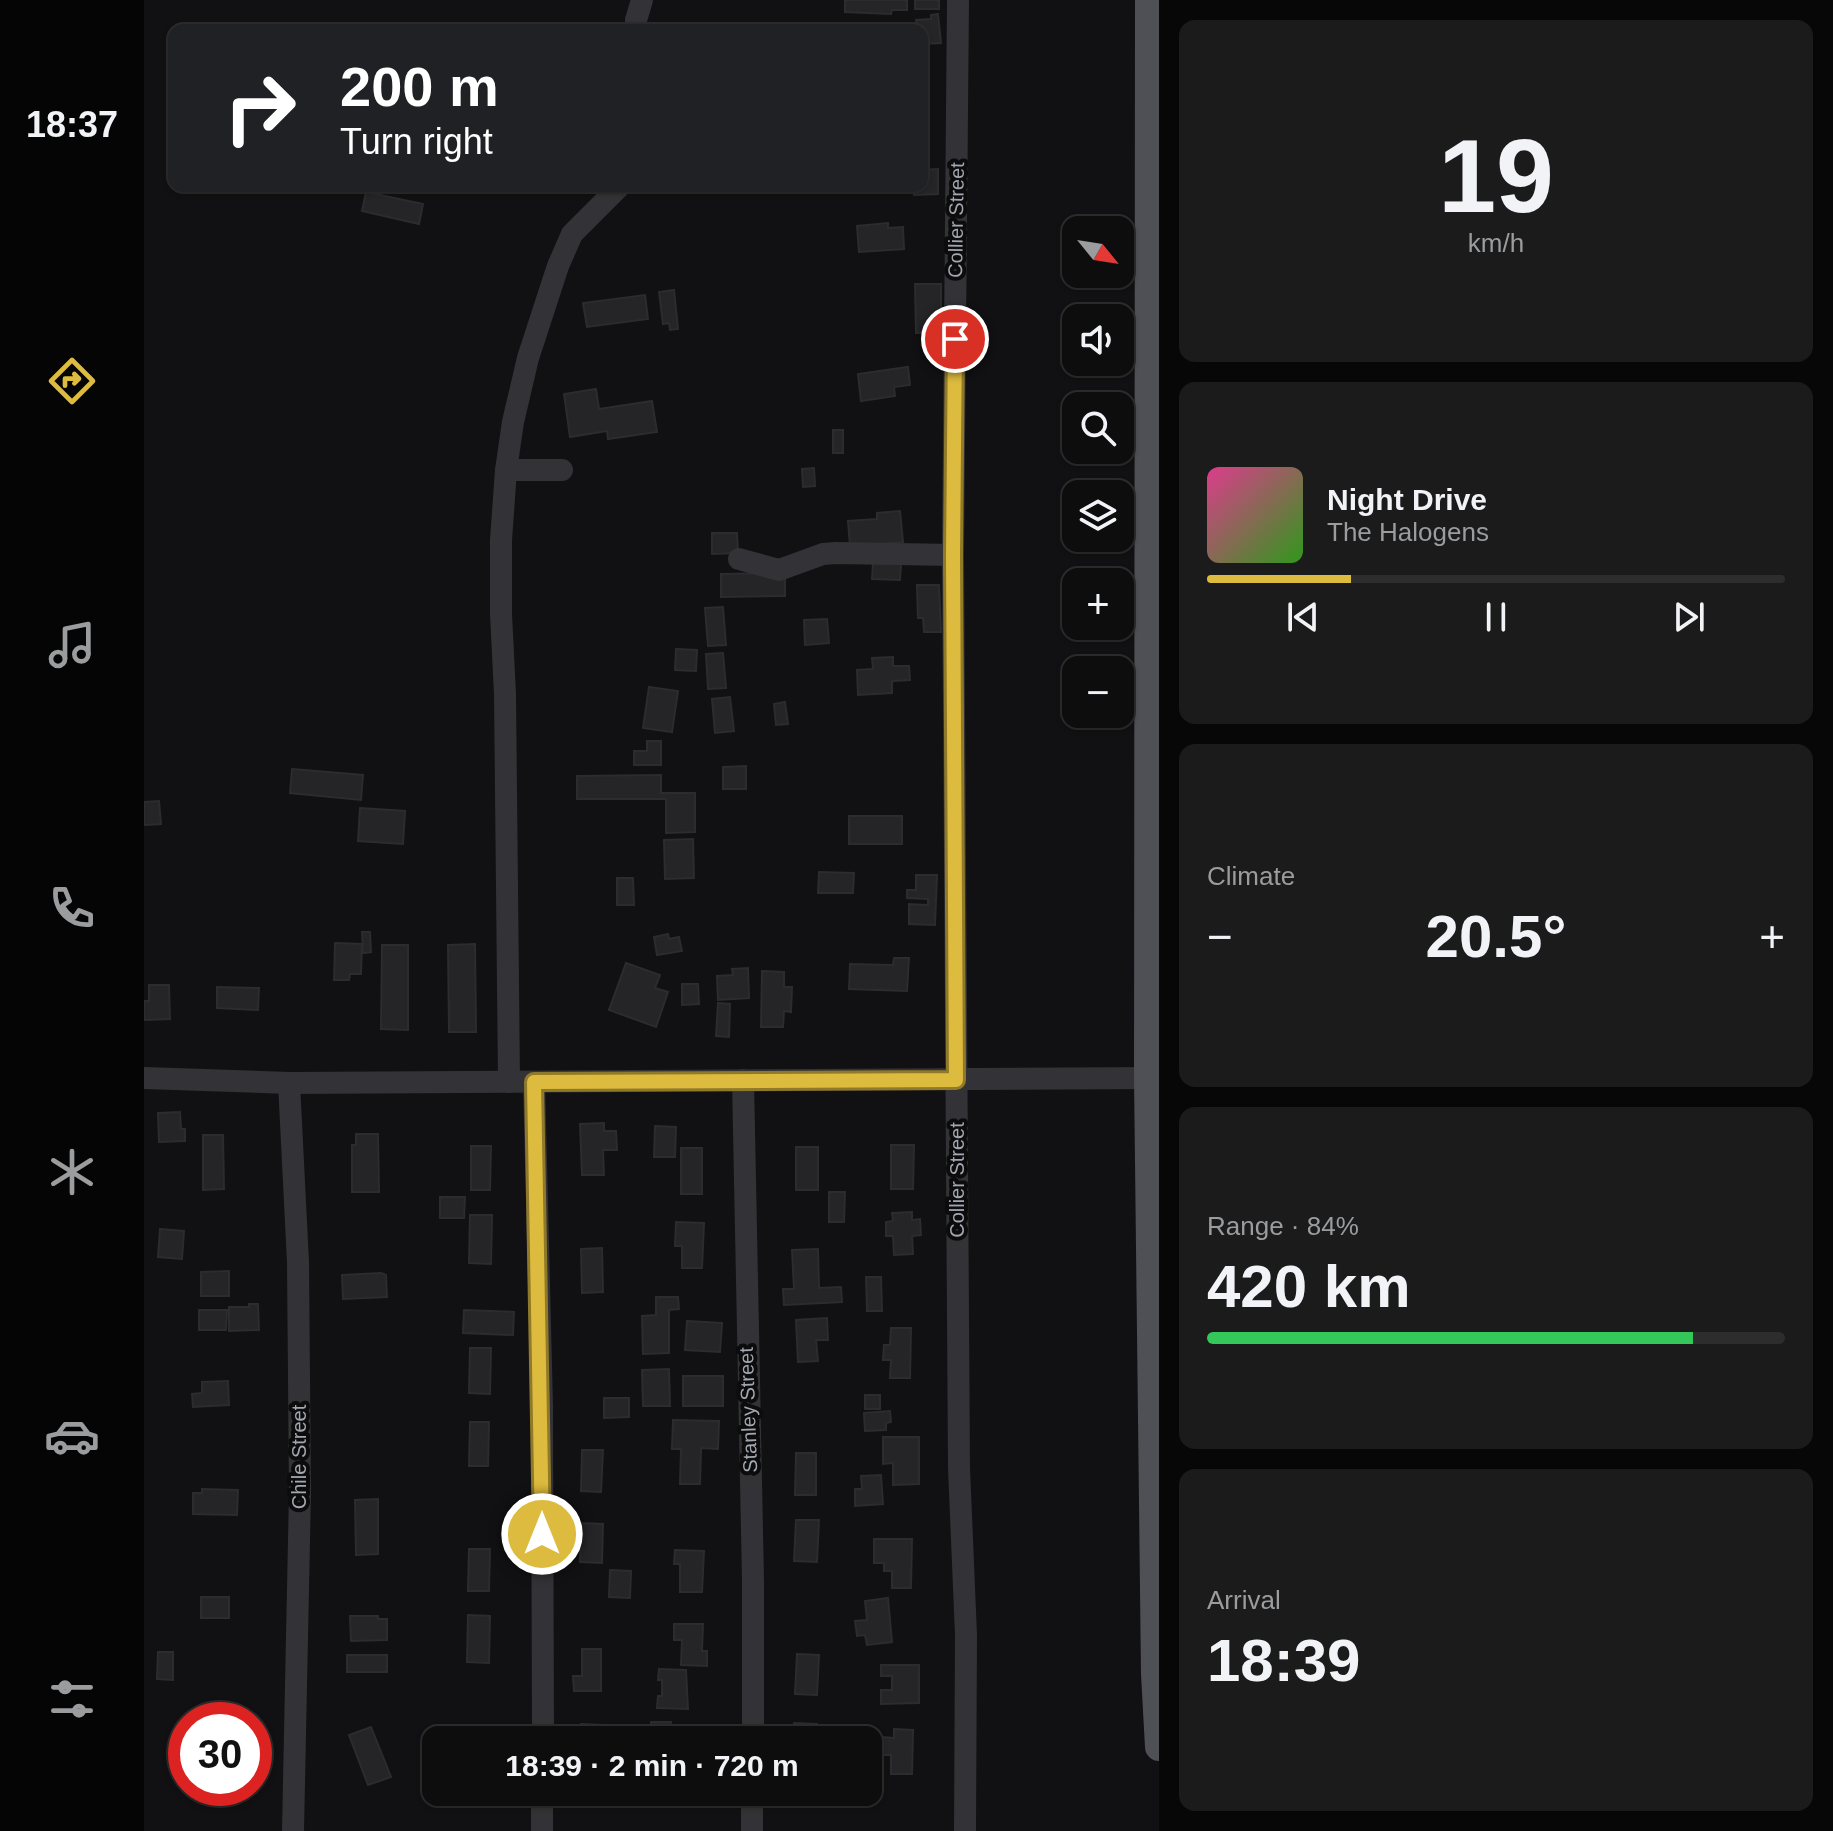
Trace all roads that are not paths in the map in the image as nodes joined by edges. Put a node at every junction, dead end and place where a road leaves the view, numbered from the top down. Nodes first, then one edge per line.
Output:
1 (642, 0) edge
2 (958, 0) edge
3 (1149, 0) edge
4 (636, 24) edge
5 (614, 192) edge
6 (1155, 313) edge
7 (506, 470) junction
8 (562, 470) dead end
9 (953, 555) junction
10 (739, 559) dead end
11 (144, 1078) edge
12 (1154, 1078) edge
13 (743, 1080) junction
14 (956, 1080) junction
15 (509, 1082) junction
16 (534, 1082) junction
17 (289, 1083) junction
18 (1156, 1585) edge
19 (1157, 1674) edge
20 (543, 1726) edge
21 (753, 1726) edge
22 (1159, 1747) edge
23 (542, 1806) edge
24 (752, 1806) edge
25 (293, 1831) edge
26 (542, 1831) edge
27 (752, 1831) edge
28 (965, 1831) edge

1 - 4 street
2 - 9 street, Collier Street
3 - 6 main road
5 - 7 street
6 - 12 main road
7 - 8 street
7 - 15 street
9 - 10 street
9 - 14 street, Collier Street
11 - 17 street
12 - 14 street
12 - 18 main road
13 - 14 street
13 - 16 street
13 - 21 street, Stanley Street
14 - 28 street, Collier Street
15 - 16 street
15 - 17 street
16 - 20 street
17 - 25 street, Chile Street
18 - 19 main road
19 - 22 main road
23 - 26 street
24 - 27 street

